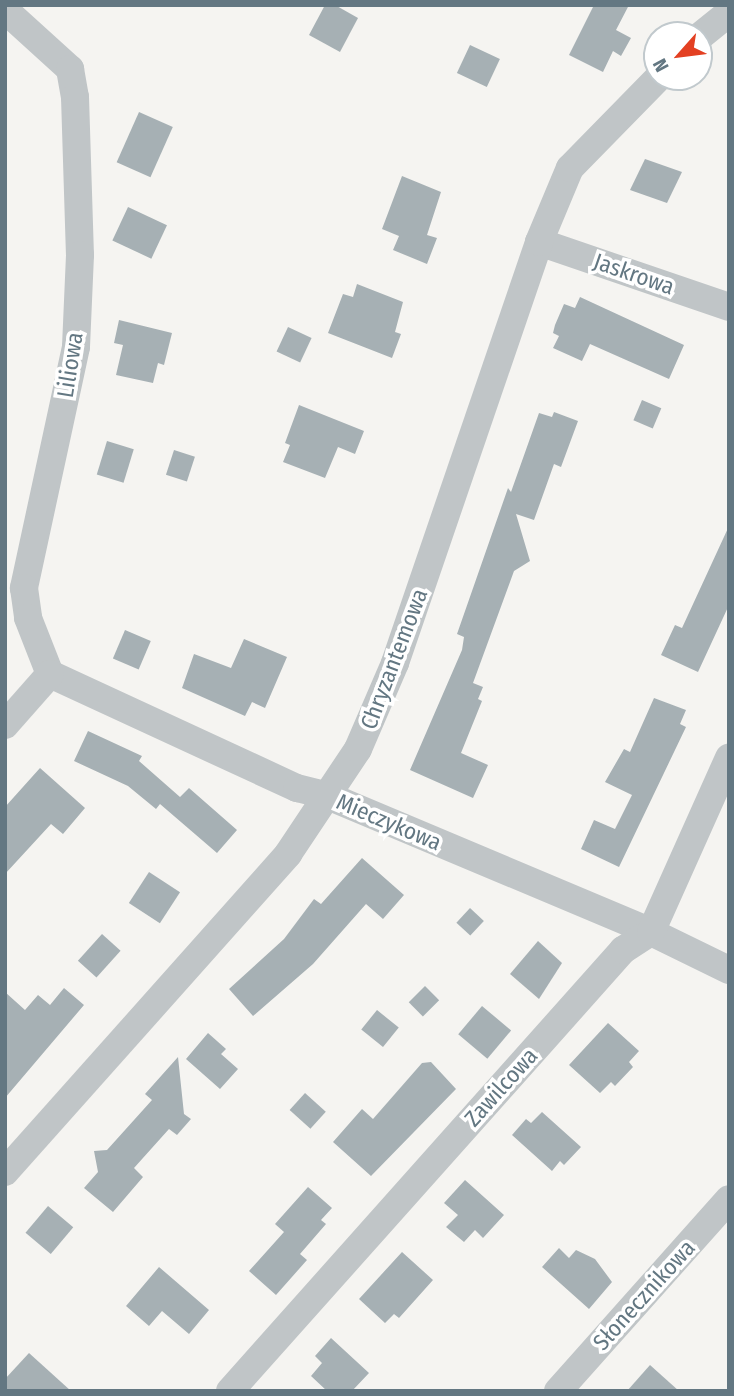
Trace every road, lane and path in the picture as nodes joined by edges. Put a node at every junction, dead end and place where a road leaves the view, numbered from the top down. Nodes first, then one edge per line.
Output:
1 (5, 10) edge
2 (729, 13) edge
3 (713, 26) edge
4 (645, 91) edge
5 (539, 242) junction
6 (729, 307) edge
7 (50, 674) junction
8 (5, 725) edge
9 (729, 758) edge
10 (328, 796) junction
11 (651, 932) junction
12 (729, 970) edge
13 (5, 1172) edge
14 (729, 1199) edge
15 (230, 1391) edge
16 (558, 1391) edge

1 - 7 street, Liliowa
2 - 3 street
4 - 5 street, Chryzantemowa
5 - 6 street, Jaskrowa
5 - 10 street, Chryzantemowa
7 - 8 street
7 - 10 street, Mieczykowa
9 - 11 street
10 - 11 street, Mieczykowa
10 - 13 street, Chryzantemowa
11 - 12 street, Mieczykowa
11 - 15 street, Zawilcowa
14 - 16 street, Słonecznikowa

